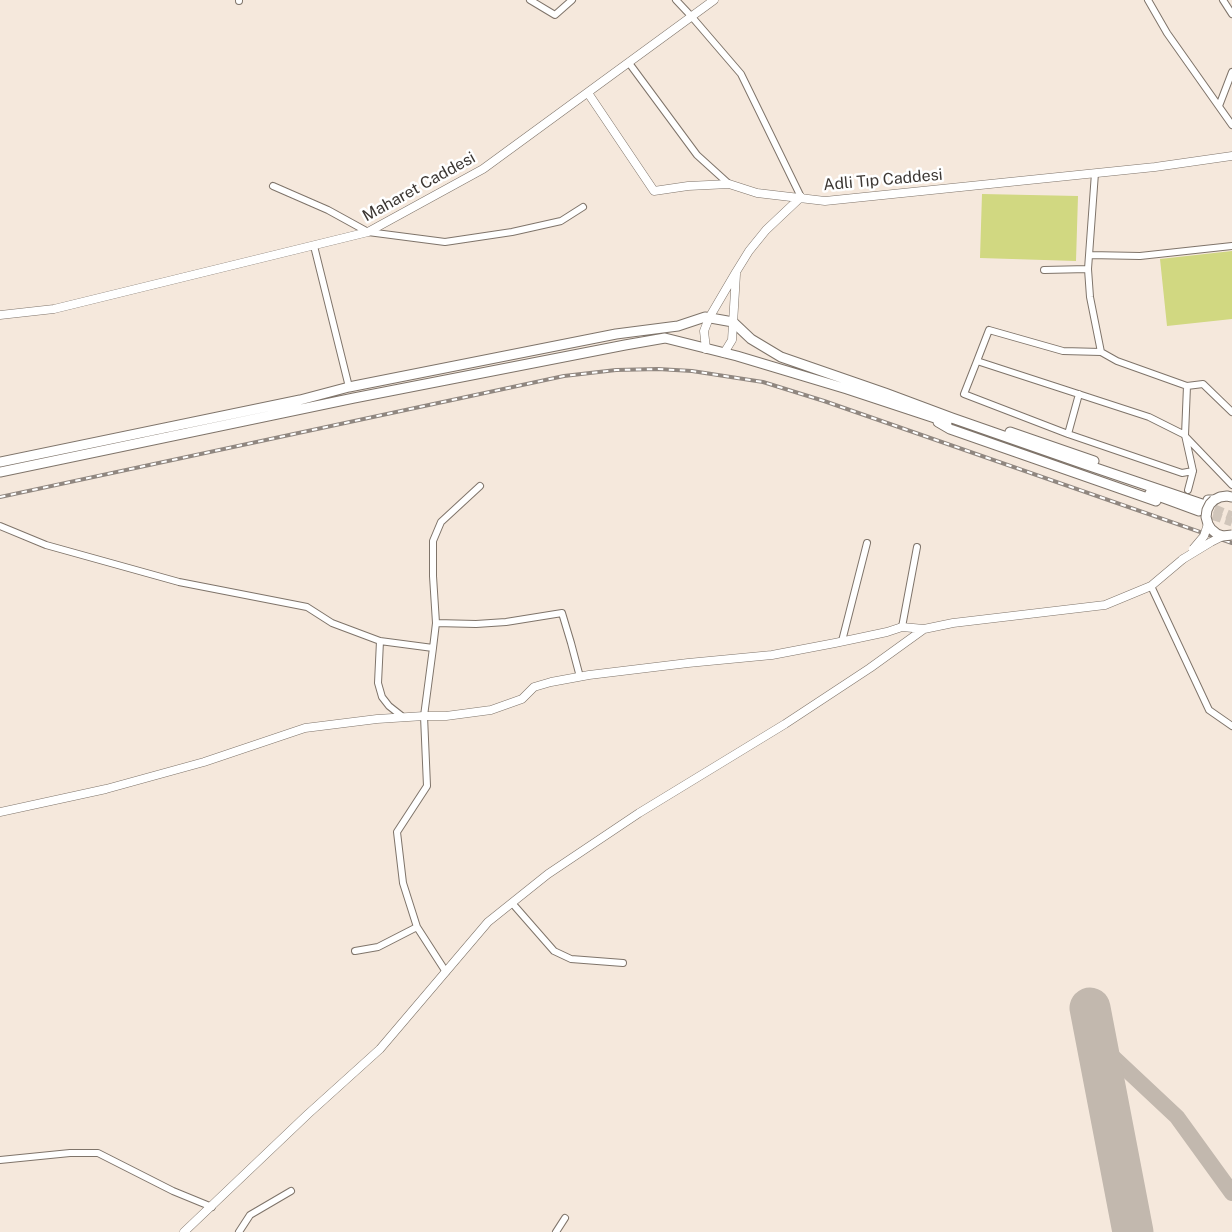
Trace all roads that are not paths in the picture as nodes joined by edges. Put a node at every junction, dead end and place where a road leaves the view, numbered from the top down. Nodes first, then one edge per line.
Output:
1 (530, 0) edge
2 (572, 0) edge
3 (676, 0) edge
4 (714, 0) edge
5 (1148, 0) edge
6 (1223, 0) edge
7 (1232, 14) edge
8 (692, 17) junction
9 (629, 63) junction
10 (1232, 72) edge
11 (588, 93) junction
12 (1219, 106) junction
13 (1232, 125) edge
14 (1232, 156) edge
15 (1095, 173) junction
16 (729, 184) junction
17 (272, 186) dead end
18 (801, 197) junction
19 (583, 207) dead end
20 (368, 232) junction
21 (314, 246) junction
22 (1232, 246) edge
23 (1090, 255) junction
24 (1088, 269) junction
25 (1044, 270) dead end
26 (736, 272) junction
27 (2, 315) edge
28 (709, 318) junction
29 (733, 322) junction
30 (706, 348) junction
31 (1101, 352) junction
32 (724, 353) junction
33 (977, 362) junction
34 (1187, 386) junction
35 (349, 387) junction
36 (1079, 394) junction
37 (928, 412) junction
38 (1232, 412) edge
39 (1068, 434) junction
40 (1185, 435) junction
41 (0, 462) edge
42 (1192, 471) junction
43 (0, 472) edge
44 (1232, 484) edge
45 (480, 486) dead end
46 (1190, 493) junction
47 (1232, 497) edge
48 (1214, 500) junction
49 (1201, 508) tunnel mouth
50 (1207, 523) junction
51 (0, 526) edge
52 (1227, 536) edge
53 (867, 543) dead end
54 (917, 547) dead end
55 (1183, 560) junction
56 (1151, 586) junction
57 (436, 623) junction
58 (902, 627) junction
59 (924, 629) junction
60 (380, 641) junction
61 (842, 641) junction
62 (433, 648) junction
63 (580, 677) junction
64 (424, 716) junction
65 (403, 717) junction
66 (1232, 726) edge
67 (0, 812) edge
68 (512, 903) junction
69 (417, 927) junction
70 (355, 951) dead end
71 (623, 963) dead end
72 (446, 972) junction
73 (0, 1160) edge
74 (291, 1191) dead end
75 (212, 1207) junction
76 (566, 1218) dead end
77 (184, 1232) edge
78 (239, 1232) edge
79 (556, 1232) edge

1 - 2 street
3 - 8 street
4 - 8 street, Maharet Caddesi
5 - 12 street
6 - 7 street
8 - 9 street, Maharet Caddesi
8 - 18 street
9 - 11 street, Maharet Caddesi
9 - 16 street
10 - 12 street
11 - 16 street, Adli Tıp Caddesi
11 - 20 street, Maharet Caddesi
12 - 13 street
14 - 15 street, Adli Tıp Caddesi
15 - 18 street, Adli Tıp Caddesi
15 - 23 street
16 - 18 street, Adli Tıp Caddesi
17 - 20 street
18 - 26 street
19 - 20 street
20 - 21 street, Maharet Caddesi
21 - 27 street, Maharet Caddesi
21 - 35 street
22 - 23 street
23 - 24 street
24 - 25 street
24 - 31 street
26 - 28 street
26 - 29 street
28 - 29 main road
28 - 30 street
28 - 35 main road
29 - 32 street
29 - 37 main road
30 - 32 main road
30 - 43 main road
31 - 33 street
31 - 34 street
32 - 37 main road
33 - 36 street
33 - 39 street
34 - 38 street
34 - 40 street
35 - 41 main road
36 - 39 street
36 - 40 street
37 - 46 main road
37 - 49 main road
37 - 50 main road
39 - 42 street
40 - 42 street
40 - 44 street
42 - 46 street
45 - 57 street
46 - 48 main road
47 - 48 main road
48 - 50 main road, bridge
50 - 52 main road, bridge
50 - 55 street, bridge
51 - 60 street
52 - 55 street, bridge
53 - 61 street
54 - 58 street
55 - 56 street
56 - 59 street
56 - 66 street
57 - 62 street
57 - 63 street
58 - 59 street
58 - 61 street
59 - 68 street
60 - 62 street
60 - 65 street
61 - 63 street
62 - 64 street
63 - 64 street
64 - 65 street
64 - 69 street
65 - 67 street
68 - 71 street
68 - 72 street
69 - 70 street
69 - 72 street
72 - 75 street
73 - 75 street
74 - 78 street
75 - 77 street
76 - 79 street

